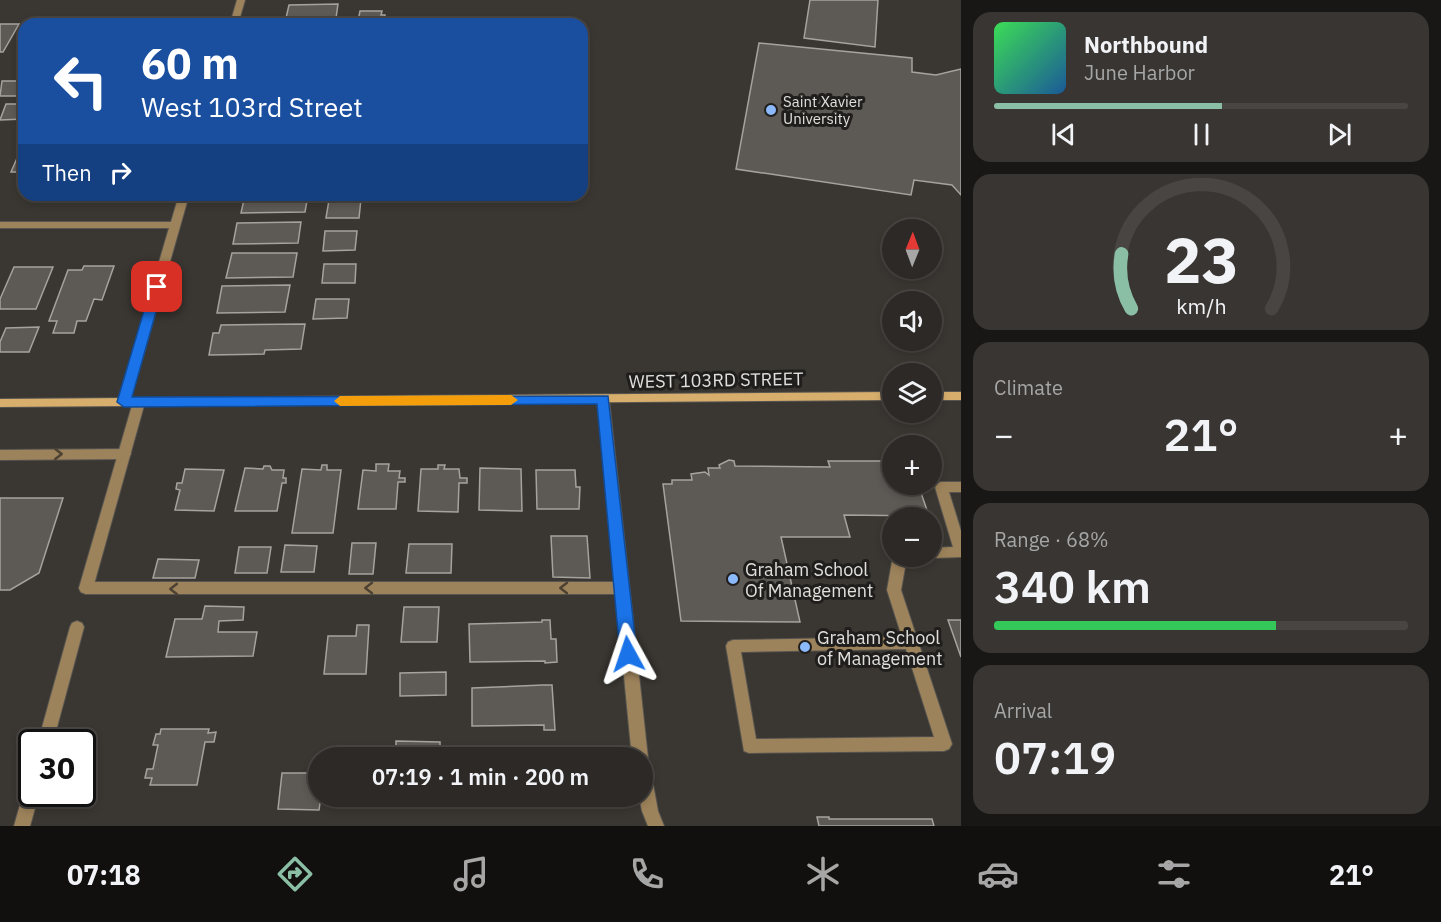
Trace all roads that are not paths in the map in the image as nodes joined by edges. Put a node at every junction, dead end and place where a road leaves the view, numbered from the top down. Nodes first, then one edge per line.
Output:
1 (241, 0) edge
2 (236, 18) edge
3 (182, 201) edge
4 (0, 225) edge
5 (175, 225) junction
6 (882, 396) edge
7 (942, 396) edge
8 (961, 396) edge
9 (603, 399) junction
10 (124, 402) junction
11 (140, 402) junction
12 (0, 403) edge
13 (125, 454) junction
14 (0, 455) edge
15 (961, 487) edge
16 (961, 552) edge
17 (942, 553) edge
18 (898, 567) edge
19 (622, 588) junction
20 (77, 627) dead end
21 (910, 643) junction
22 (49, 729) edge
23 (639, 747) edge
24 (27, 807) edge
25 (649, 807) edge
26 (22, 826) edge
27 (657, 826) edge

1 - 2 street
3 - 5 street
4 - 5 street
5 - 10 street
6 - 9 main road, WEST 103RD STREET
7 - 8 main road
9 - 11 main road, WEST 103RD STREET
9 - 19 street
10 - 11 main road, WEST 103RD STREET
10 - 12 main road, WEST 103RD STREET
11 - 13 street
14 -> 13 street
19 -> 13 street
15 - 16 street
16 - 17 street
18 - 21 street
19 - 23 street
20 - 22 street
21 - 21 street
24 - 26 street
25 - 27 street

